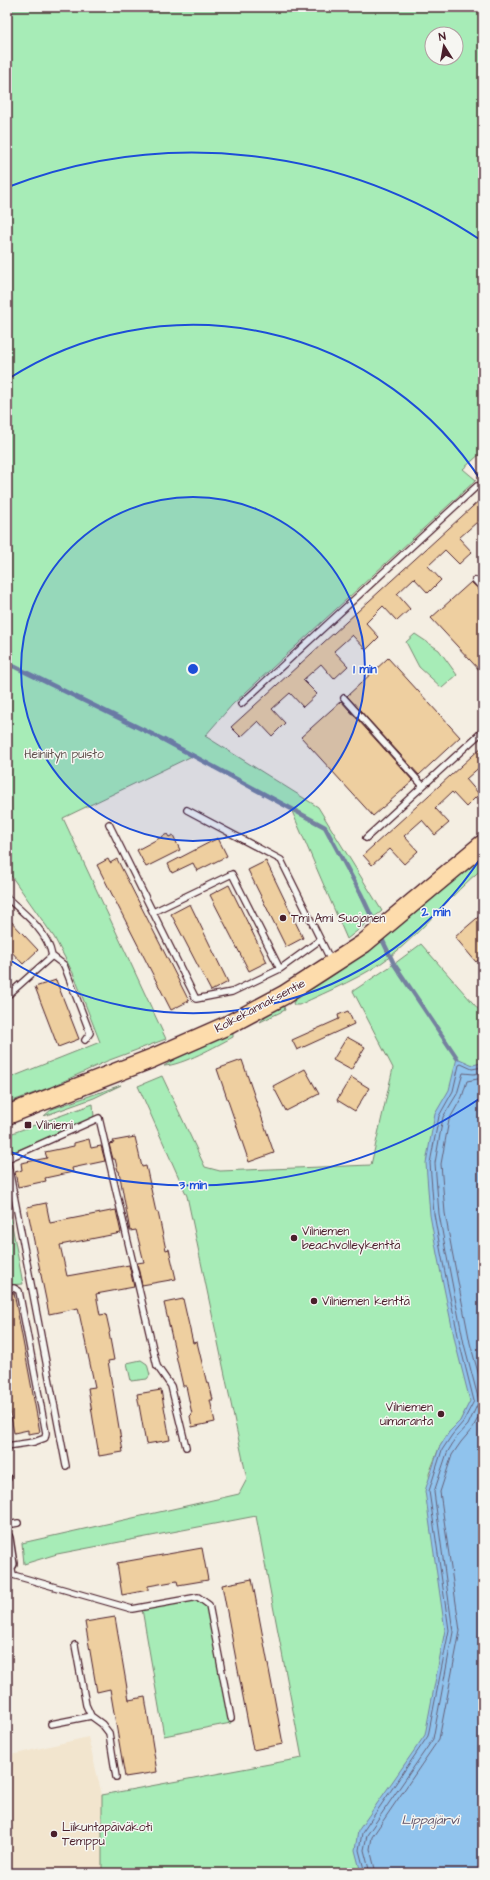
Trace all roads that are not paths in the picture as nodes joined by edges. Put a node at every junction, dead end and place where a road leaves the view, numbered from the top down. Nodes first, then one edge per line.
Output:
1 (483, 485) edge
2 (475, 580) dead end
3 (483, 589) edge
4 (344, 698) dead end
5 (241, 704) dead end
6 (483, 731) edge
7 (423, 786) junction
8 (187, 810) dead end
9 (109, 824) dead end
10 (366, 838) dead end
11 (483, 844) edge
12 (7, 898) edge
13 (153, 912) junction
14 (320, 940) junction
15 (52, 956) junction
16 (333, 964) junction
17 (280, 969) junction
18 (7, 996) edge
19 (84, 1040) dead end
20 (7, 1115) edge
21 (7, 1159) edge
22 (7, 1289) edge
23 (7, 1446) edge
24 (186, 1447) dead end
25 (66, 1466) dead end
26 (18, 1523) dead end
27 (7, 1525) edge
28 (7, 1538) edge
29 (11, 1564) joint
30 (75, 1645) dead end
31 (91, 1716) junction
32 (231, 1718) dead end
33 (51, 1724) dead end
34 (116, 1777) dead end

1 - 5 lane
2 - 3 lane
4 - 7 lane
6 - 7 lane
7 - 10 lane
8 - 14 lane
9 - 13 lane
11 - 16 main road, Kolkekannaksentie
12 - 15 lane
13 - 17 lane
13 - 17 lane
14 - 16 lane
14 - 17 lane
15 - 18 lane
15 - 19 lane
16 - 20 main road, Kolkekannaksentie
21 - 24 lane
21 - 25 lane
22 - 23 lane
26 - 27 lane
28 - 29 street
29 - 32 lane
30 - 31 lane
31 - 33 lane
31 - 34 lane

